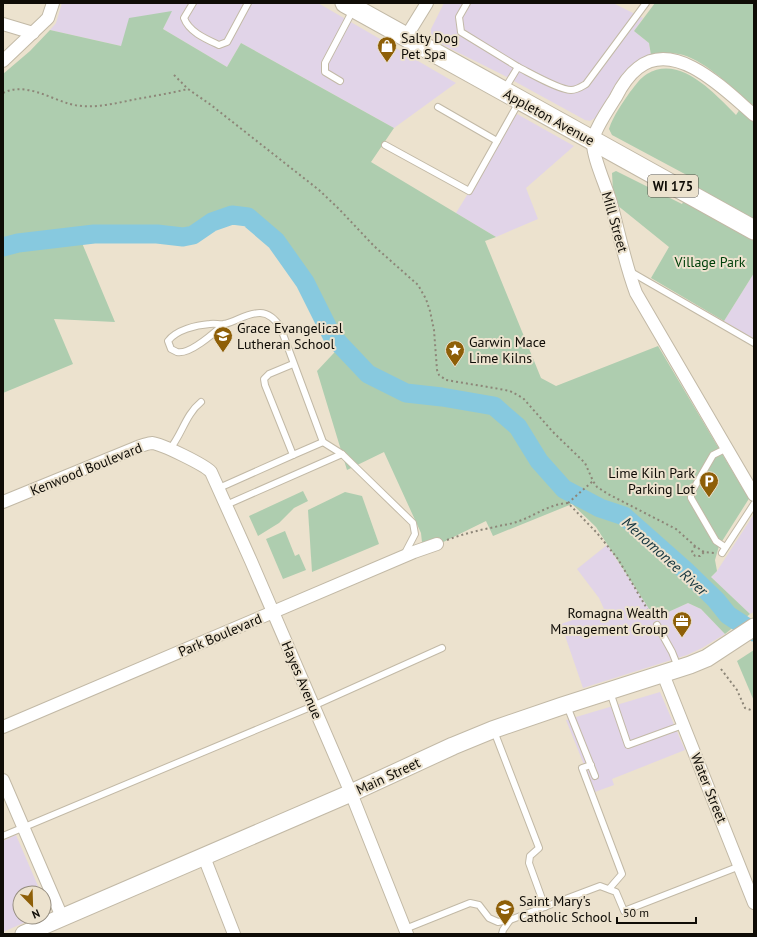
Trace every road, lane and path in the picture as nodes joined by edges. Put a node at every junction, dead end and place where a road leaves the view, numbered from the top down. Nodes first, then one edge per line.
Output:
1 (53, 3) edge
2 (192, 3) edge
3 (248, 3) edge
4 (427, 3) edge
5 (467, 3) edge
6 (646, 3) edge
7 (350, 6) edge
8 (3, 24) edge
9 (33, 33) junction
10 (406, 37) junction
11 (3, 61) edge
12 (518, 67) junction
13 (174, 75) dead end
14 (340, 81) dead end
15 (188, 88) junction
16 (504, 92) junction
17 (3, 93) edge
18 (520, 101) junction
19 (438, 107) dead end
20 (754, 115) edge
21 (497, 141) junction
22 (592, 142) junction
23 (385, 145) dead end
24 (754, 230) edge
25 (629, 271) junction
26 (224, 324) junction
27 (754, 343) edge
28 (294, 364) junction
29 (201, 402) dead end
30 (323, 442) junction
31 (727, 448) junction
32 (169, 450) junction
33 (342, 454) junction
34 (292, 455) junction
35 (593, 481) junction
36 (219, 488) junction
37 (754, 495) edge
38 (3, 502) edge
39 (569, 502) junction
40 (754, 504) edge
41 (226, 505) junction
42 (438, 544) joint
43 (695, 546) junction
44 (725, 547) junction
45 (704, 552) junction
46 (722, 553) joint
47 (404, 556) junction
48 (273, 612) junction
49 (657, 625) joint
50 (754, 628) edge
51 (442, 648) dead end
52 (679, 669) junction
53 (721, 669) dead end
54 (663, 674) junction
55 (609, 691) junction
56 (566, 704) junction
57 (313, 706) junction
58 (754, 711) edge
59 (684, 725) junction
60 (3, 727) edge
61 (494, 730) junction
62 (591, 765) junction
63 (595, 776) dead end
64 (3, 780) edge
65 (351, 793) junction
66 (23, 828) junction
67 (3, 836) edge
68 (204, 857) junction
69 (740, 866) junction
70 (609, 889) junction
71 (754, 903) edge
72 (545, 907) junction
73 (62, 917) junction
74 (510, 920) junction
75 (406, 932) edge
76 (24, 934) edge
77 (234, 934) edge
78 (502, 934) edge

1 - 9 street
2 - 3 lane
4 - 10 street
5 - 12 lane
6 - 12 lane
7 - 10 main road, Appleton Avenue / WI 175
7 - 14 lane
8 - 9 street
9 - 11 street
10 - 16 main road, Appleton Avenue / WI 175
12 - 16 lane
13 - 15 path
15 - 17 path
15 - 35 path
16 - 18 main road, Appleton Avenue / WI 175
18 - 21 lane
18 - 22 main road, Appleton Avenue / WI 175
19 - 21 lane
20 - 22 street
21 - 23 lane
22 - 24 main road, Appleton Avenue / WI 175
22 - 25 street, Mill Street
25 - 27 lane
25 - 31 street, Mill Street
26 - 26 lane
26 - 28 lane
28 - 30 lane
28 - 34 lane
29 - 32 lane
30 - 33 lane
30 - 34 lane
31 - 37 street, Mill Street
31 - 44 lane
32 - 36 street, Hayes Avenue
32 - 38 street, Kenwood Boulevard
33 - 41 lane
33 - 47 lane
34 - 36 lane
35 - 39 path
35 - 43 path
36 - 41 street, Hayes Avenue
39 - 42 path
39 - 49 path
40 - 44 lane
41 - 48 street, Hayes Avenue
42 - 47 street, Park Boulevard
43 - 45 path
43 - 45 path
44 - 46 lane
45 - 46 path
47 - 48 street, Park Boulevard
48 - 57 street, Hayes Avenue
48 - 60 street, Park Boulevard
49 - 52 lane
50 - 52 main road, Main Street
51 - 57 lane
52 - 54 main road, Main Street
53 - 58 path
54 - 55 main road, Main Street
54 - 59 street, Water Street
55 - 56 main road, Main Street
55 - 59 lane
56 - 61 main road, Main Street
56 - 62 lane
57 - 65 street, Hayes Avenue
57 - 66 lane
59 - 69 street, Water Street
61 - 65 main road, Main Street
61 - 72 lane
62 - 63 lane
62 - 70 lane
64 - 66 street
65 - 68 main road, Main Street
65 - 75 street, Hayes Avenue
66 - 67 lane
66 - 73 street
68 - 73 main road, Main Street
68 - 77 street
69 - 70 lane
69 - 71 street, Water Street
70 - 72 lane
72 - 74 lane
73 - 76 main road, Main Street
74 - 75 lane
74 - 78 lane

